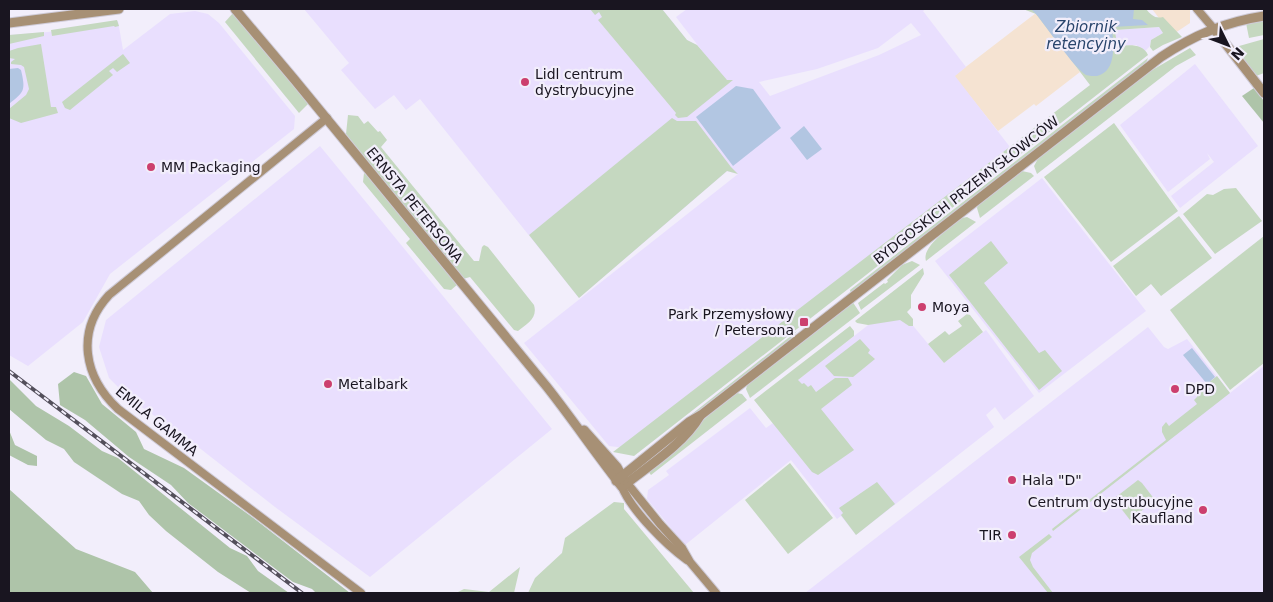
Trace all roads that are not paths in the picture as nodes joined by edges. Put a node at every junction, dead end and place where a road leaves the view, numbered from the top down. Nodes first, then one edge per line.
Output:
1 (119, 9) edge
2 (235, 9) edge
3 (1197, 9) edge
4 (1264, 16) edge
5 (9, 23) edge
6 (1214, 29) junction
7 (1264, 93) edge
8 (326, 118) junction
9 (622, 482) junction
10 (361, 593) edge
11 (716, 593) edge

1 - 5 street
2 - 8 street, ERNSTA PETERSONA
3 - 6 street
4 - 6 street, BYDGOSKICH PRZEMYSŁOWCÓW
6 - 7 street
6 - 9 street, BYDGOSKICH PRZEMYSŁOWCÓW
8 - 9 street, ERNSTA PETERSONA
8 - 10 street, EMILA GAMMA
9 - 11 street, ERNSTA PETERSONA

